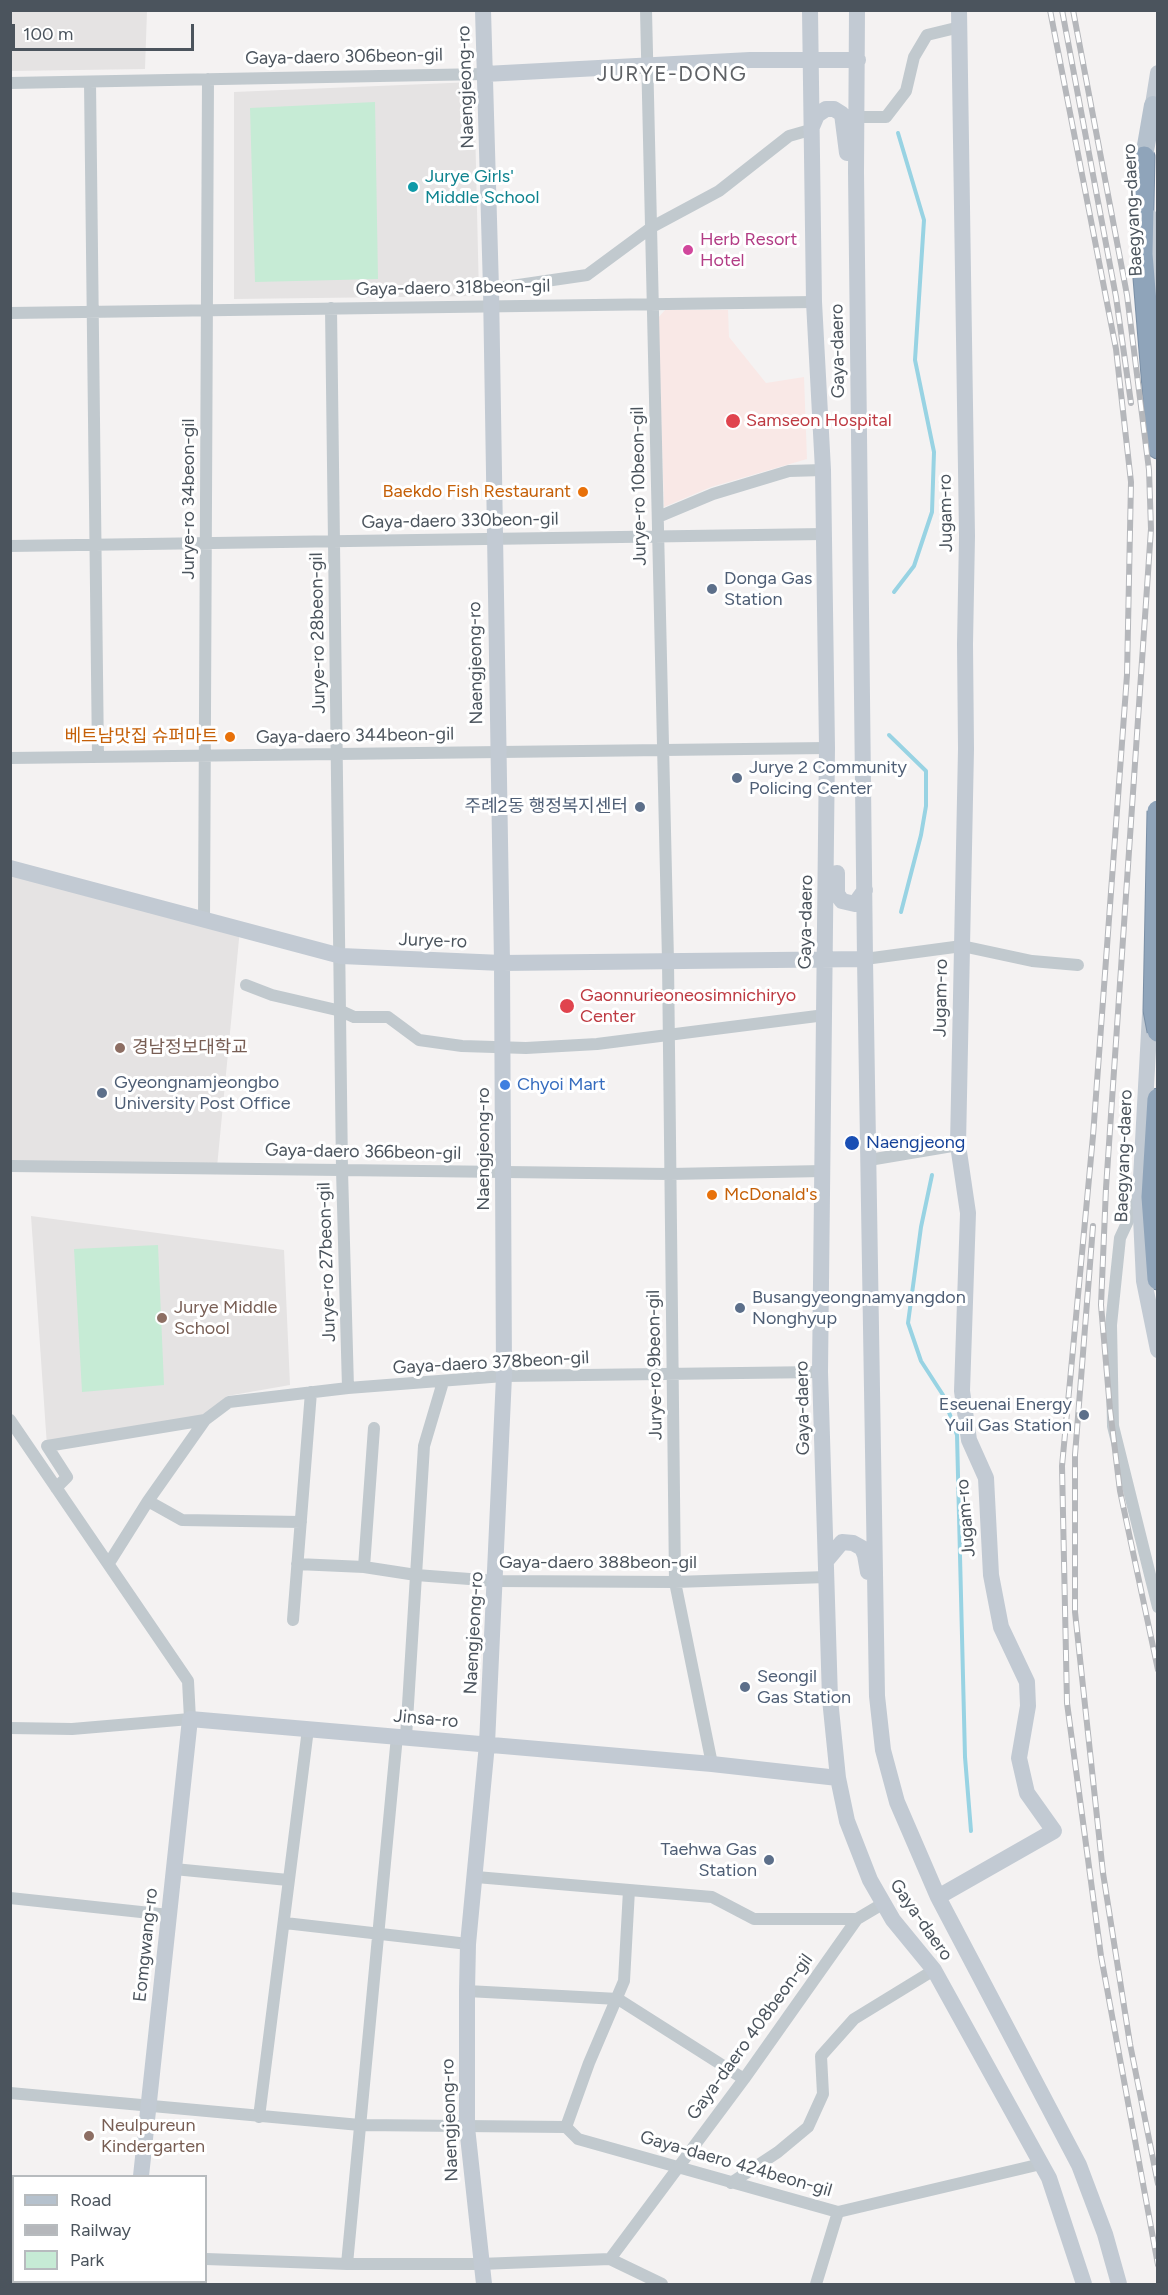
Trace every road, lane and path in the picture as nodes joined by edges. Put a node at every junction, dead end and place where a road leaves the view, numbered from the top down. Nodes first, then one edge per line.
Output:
1 (483, 10) edge
2 (646, 10) edge
3 (810, 10) edge
4 (857, 10) edge
5 (960, 19) edge
6 (858, 60) junction
7 (810, 62) junction
8 (648, 67) junction
9 (485, 74) junction
10 (1158, 74) edge
11 (208, 79) junction
12 (90, 82) junction
13 (10, 83) edge
14 (1153, 105) junction
15 (856, 117) junction
16 (810, 130) junction
17 (1144, 157) joint
18 (856, 172) junction
19 (652, 227) junction
20 (491, 289) junction
21 (814, 302) junction
22 (653, 303) junction
23 (490, 306) junction
24 (331, 308) junction
25 (1158, 309) edge
26 (208, 310) junction
27 (94, 312) junction
28 (10, 313) edge
29 (1158, 448) edge
30 (823, 470) junction
31 (658, 517) junction
32 (824, 534) junction
33 (658, 536) junction
34 (495, 539) junction
35 (335, 541) junction
36 (207, 543) junction
37 (96, 545) junction
38 (10, 546) edge
39 (827, 748) junction
40 (663, 750) junction
41 (497, 752) junction
42 (338, 754) junction
43 (207, 756) junction
44 (99, 757) junction
45 (10, 758) edge
46 (1158, 811) edge
47 (828, 835) junction
48 (1158, 864) edge
49 (10, 868) edge
50 (865, 890) junction
51 (204, 920) junction
52 (962, 946) junction
53 (341, 956) junction
54 (825, 959) junction
55 (865, 959) junction
56 (668, 961) junction
57 (1155, 962) edge
58 (502, 963) junction
59 (1078, 964) dead end
60 (246, 985) dead end
61 (341, 1011) junction
62 (825, 1015) junction
63 (1158, 1031) edge
64 (669, 1036) junction
65 (503, 1048) junction
66 (1158, 1099) edge
67 (958, 1145) junction
68 (868, 1160) junction
69 (10, 1166) edge
70 (342, 1170) junction
71 (823, 1171) junction
72 (504, 1172) junction
73 (670, 1174) junction
74 (1140, 1196) junction
75 (1158, 1279) edge
76 (1158, 1350) edge
77 (820, 1372) junction
78 (673, 1375) junction
79 (504, 1376) junction
80 (443, 1382) junction
81 (348, 1388) junction
82 (311, 1392) junction
83 (10, 1420) edge
84 (205, 1420) junction
85 (374, 1428) dead end
86 (15, 1435) edge
87 (56, 1488) junction
88 (147, 1501) junction
89 (301, 1522) junction
90 (109, 1563) junction
91 (297, 1564) junction
92 (364, 1567) junction
93 (827, 1568) junction
94 (416, 1575) junction
95 (496, 1581) junction
96 (675, 1582) junction
97 (1158, 1606) edge
98 (293, 1620) dead end
99 (876, 1641) junction
100 (190, 1719) junction
101 (10, 1728) edge
102 (308, 1729) junction
103 (401, 1737) junction
104 (487, 1744) junction
105 (712, 1764) junction
106 (838, 1778) junction
107 (174, 1869) junction
108 (476, 1877) junction
109 (288, 1880) junction
110 (630, 1890) junction
111 (938, 1897) junction
112 (10, 1898) edge
113 (884, 1903) junction
114 (169, 1915) junction
115 (857, 1919) junction
116 (285, 1923) junction
117 (377, 1933) junction
118 (468, 1944) junction
119 (934, 1970) junction
120 (467, 1991) junction
121 (618, 1999) junction
122 (744, 2079) junction
123 (10, 2093) edge
124 (149, 2108) junction
125 (259, 2117) junction
126 (360, 2125) junction
127 (467, 2127) junction
128 (566, 2127) junction
129 (1041, 2164) junction
130 (680, 2166) junction
131 (141, 2175) edge
132 (731, 2183) junction
133 (838, 2212) junction
134 (207, 2259) edge
135 (610, 2259) junction
136 (347, 2264) junction
137 (480, 2264) junction
138 (484, 2284) edge
139 (662, 2284) edge
140 (816, 2284) edge
141 (1084, 2284) edge
142 (1119, 2284) edge

1 - 9 main road, Naengjeong-ro
2 - 8 street, Jurye-ro 10beon-gil
3 - 7 main road, Gaya-daero
4 - 6 main road, Gaya-daero
5 - 15 street
5 - 52 main road, Jugam-ro
6 - 7 main road, Gaya-daero 306beon-gil
6 - 15 main road, Gaya-daero
7 - 8 main road, Gaya-daero 306beon-gil
7 - 16 main road, Gaya-daero
8 - 9 main road, Gaya-daero 306beon-gil
8 - 19 street, Jurye-ro 10beon-gil
9 - 11 street, Gaya-daero 306beon-gil
9 - 20 main road, Naengjeong-ro
10 - 14 main road, Baegyang-daero
11 - 12 street, Gaya-daero 306beon-gil
11 - 26 street, Jurye-ro 34beon-gil
12 - 13 street, Gaya-daero 306beon-gil
12 - 27 street
14 - 17 main road
14 - 25 main road, Baegyang-daero
15 - 18 main road, Gaya-daero
16 - 18 main road
16 - 19 street
16 - 21 main road, Gaya-daero
17 - 29 highway
18 - 50 main road, Gaya-daero
19 - 20 street
19 - 22 street, Jurye-ro 10beon-gil
20 - 23 main road, Naengjeong-ro
21 - 22 street, Gaya-daero 318beon-gil
21 - 30 main road, Gaya-daero
22 - 23 street, Gaya-daero 318beon-gil
22 - 31 street, Jurye-ro 10beon-gil
23 - 24 street, Gaya-daero 318beon-gil
23 - 34 main road, Naengjeong-ro
24 - 26 street, Gaya-daero 318beon-gil
24 - 35 street, Jurye-ro 28beon-gil
26 - 27 street, Gaya-daero 318beon-gil
26 - 36 street, Jurye-ro 34beon-gil
27 - 28 street, Gaya-daero 318beon-gil
27 - 37 street
30 - 31 street
30 - 32 main road, Gaya-daero
31 - 33 street, Jurye-ro 10beon-gil
32 - 33 street, Gaya-daero 330beon-gil
32 - 39 main road, Gaya-daero
33 - 34 street, Gaya-daero 330beon-gil
33 - 40 street, Jurye-ro 10beon-gil
34 - 35 street, Gaya-daero 330beon-gil
34 - 41 main road, Naengjeong-ro
35 - 36 street, Gaya-daero 330beon-gil
35 - 42 street, Jurye-ro 28beon-gil
36 - 37 street, Gaya-daero 330beon-gil
36 - 43 street, Jurye-ro 34beon-gil
37 - 38 street, Gaya-daero 330beon-gil
37 - 44 street
39 - 40 street, Gaya-daero 344beon-gil
39 - 47 main road, Gaya-daero
40 - 41 street, Gaya-daero 344beon-gil
40 - 56 street, Jurye-ro 10beon-gil
41 - 42 street, Gaya-daero 344beon-gil
41 - 58 main road, Naengjeong-ro
42 - 43 street, Gaya-daero 344beon-gil
42 - 53 street, Jurye-ro 28beon-gil
43 - 44 street, Gaya-daero 344beon-gil
43 - 51 street, Jurye-ro 34beon-gil
44 - 45 street, Gaya-daero 344beon-gil
46 - 63 highway, bridge
47 - 50 main road
47 - 54 main road, Gaya-daero
48 - 57 main road, Baegyang-daero
49 - 51 main road, Jurye-ro
50 - 55 main road, Gaya-daero
51 - 53 main road, Jurye-ro
52 - 55 street
52 - 59 street
52 - 67 main road, Jugam-ro
53 - 58 main road, Jurye-ro
53 - 61 street, Jurye-ro 27beon-gil
54 - 55 main road, Jurye-ro
54 - 56 main road, Jurye-ro
54 - 62 main road, Gaya-daero
55 - 68 main road, Gaya-daero
56 - 58 main road, Jurye-ro
56 - 64 street, Jurye-ro 9beon-gil
57 - 74 main road, Baegyang-daero
58 - 65 main road, Naengjeong-ro
60 - 61 street
61 - 65 street
61 - 70 street, Jurye-ro 27beon-gil
62 - 64 street
62 - 71 main road, Gaya-daero
64 - 65 street
64 - 73 street, Jurye-ro 9beon-gil
65 - 72 main road, Naengjeong-ro
66 - 75 highway
67 - 68 street
67 - 111 main road, Jugam-ro
68 - 99 main road, Gaya-daero
69 - 70 street, Gaya-daero 366beon-gil
70 - 72 street, Gaya-daero 366beon-gil
70 - 81 street, Jurye-ro 27beon-gil
71 - 73 street, Gaya-daero 366beon-gil
71 - 77 main road, Gaya-daero
72 - 73 street, Gaya-daero 366beon-gil
72 - 79 main road, Naengjeong-ro
73 - 78 street, Jurye-ro 9beon-gil
74 - 76 main road, Baegyang-daero
74 - 97 street
77 - 78 street, Gaya-daero 378beon-gil
77 - 93 main road, Gaya-daero
78 - 79 street, Gaya-daero 378beon-gil
78 - 96 street, Jurye-ro 9beon-gil
79 - 80 street, Gaya-daero 378beon-gil
79 - 95 main road, Naengjeong-ro
80 - 81 street, Gaya-daero 378beon-gil
80 - 94 street
81 - 82 street, Gaya-daero 378beon-gil
82 - 84 street, Gaya-daero 378beon-gil
82 - 89 street
83 - 86 street
84 - 87 street, Gaya-daero 378beon-gil
84 - 88 street, Gaya-daero 378beon-gil
85 - 92 street
86 - 87 street
87 - 90 street
88 - 89 street
88 - 90 street, Gaya-daero 378beon-gil
89 - 91 street
90 - 100 street
91 - 92 street, Gaya-daero 388beon-gil
91 - 98 street
92 - 94 street, Gaya-daero 388beon-gil
93 - 96 street, Gaya-daero 388beon-gil
93 - 99 main road
93 - 106 main road, Gaya-daero
94 - 95 street, Gaya-daero 388beon-gil
94 - 103 street
95 - 96 street, Gaya-daero 388beon-gil
95 - 104 main road, Naengjeong-ro
96 - 105 street, Jurye-ro 9beon-gil
99 - 111 main road, Gaya-daero
100 - 101 street, Jinsa-ro
100 - 102 main road, Jinsa-ro
100 - 107 main road, Eomgwang-ro
102 - 103 main road, Jinsa-ro
102 - 109 street
103 - 104 main road, Jinsa-ro
103 - 117 street
104 - 105 main road, Jinsa-ro
104 - 108 main road, Naengjeong-ro
105 - 106 main road, Jinsa-ro
106 - 113 main road, Gaya-daero
107 - 109 street
107 - 114 main road, Eomgwang-ro
108 - 110 street
108 - 118 main road, Naengjeong-ro
109 - 116 street
110 - 115 street
110 - 121 street
111 - 142 main road, Gaya-daero
112 - 114 street
113 - 115 street, Gaya-daero 408beon-gil
113 - 119 main road, Gaya-daero
114 - 124 main road, Eomgwang-ro
115 - 122 street, Gaya-daero 408beon-gil
116 - 117 street
116 - 125 street
117 - 118 street
117 - 126 street
118 - 120 main road, Naengjeong-ro
119 - 129 main road, Gaya-daero
119 - 132 street
120 - 121 street
120 - 127 main road, Naengjeong-ro
121 - 122 street
121 - 128 street
122 - 130 street, Gaya-daero 408beon-gil
123 - 124 street
124 - 125 street
124 - 131 main road, Eomgwang-ro
125 - 126 street
126 - 127 street
126 - 136 street
127 - 128 street
127 - 137 main road, Naengjeong-ro
128 - 130 street, Gaya-daero 424beon-gil
129 - 133 street, Gaya-daero 424beon-gil
129 - 141 main road, Gaya-daero
130 - 132 street, Gaya-daero 424beon-gil
130 - 135 street, Gaya-daero 408beon-gil
132 - 133 street, Gaya-daero 424beon-gil
133 - 140 street
134 - 136 street
135 - 137 street
135 - 139 street
136 - 137 street
137 - 138 main road, Naengjeong-ro

